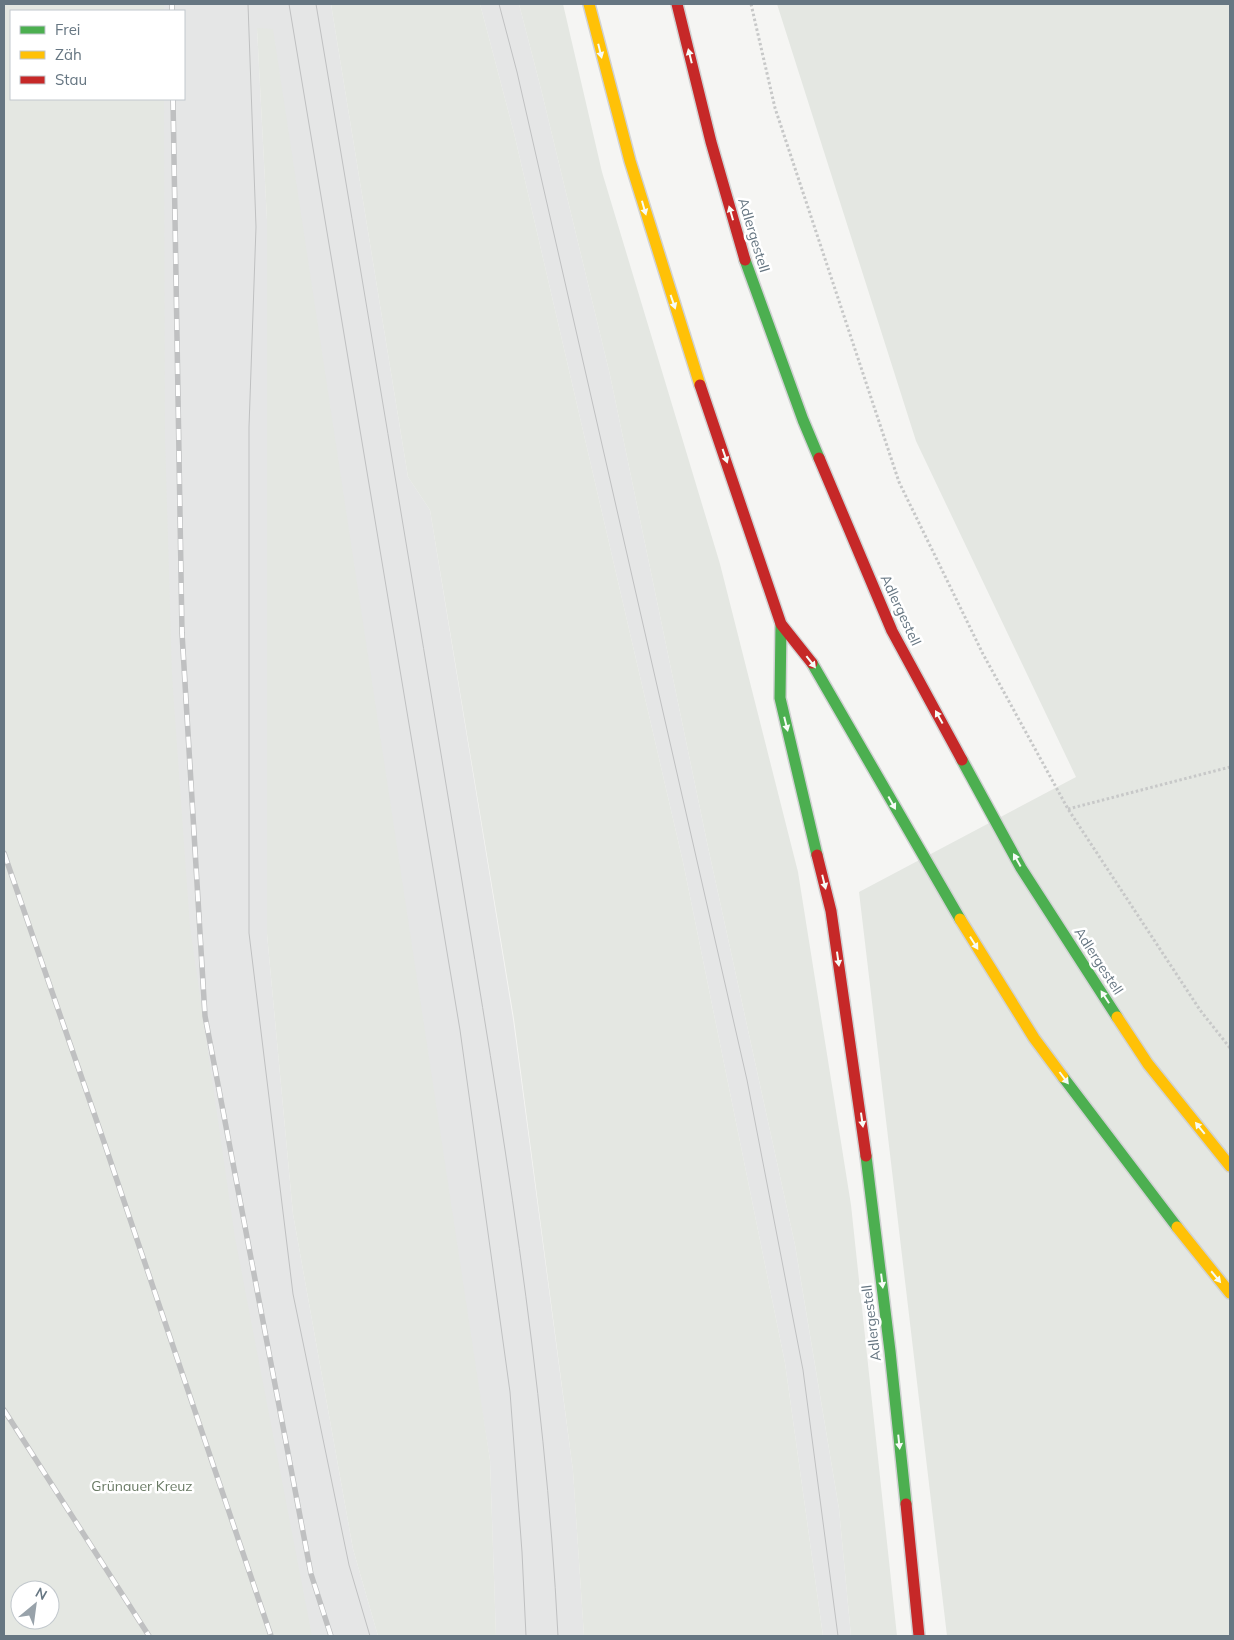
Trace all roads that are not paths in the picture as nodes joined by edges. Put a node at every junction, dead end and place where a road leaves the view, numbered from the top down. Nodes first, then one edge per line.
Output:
1 (589, 4) edge
2 (677, 4) edge
3 (781, 624) junction
4 (1230, 1166) edge
5 (1230, 1293) edge
6 (920, 1636) edge

1 -> 3 main road, Adlergestell
4 -> 2 main road, Adlergestell
3 -> 5 main road, Adlergestell
3 -> 6 main road, Adlergestell

